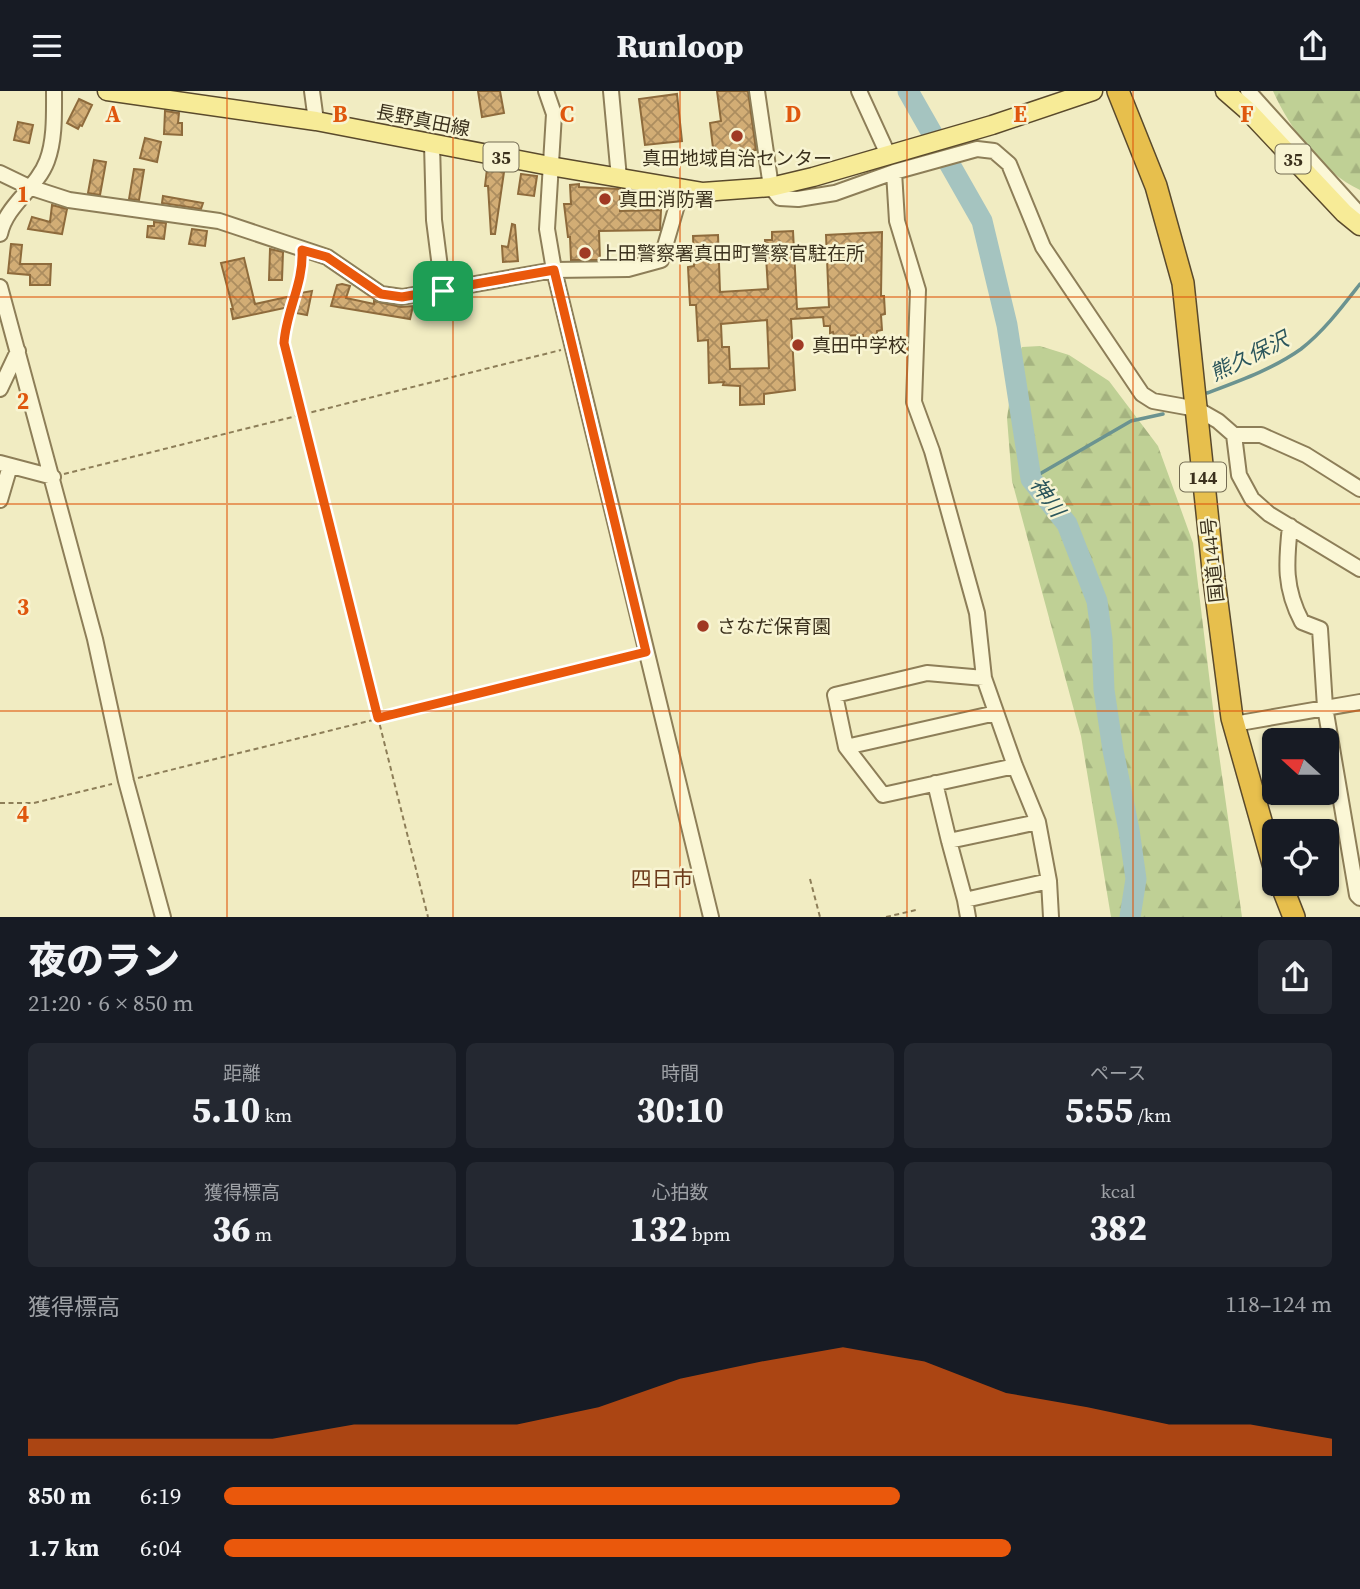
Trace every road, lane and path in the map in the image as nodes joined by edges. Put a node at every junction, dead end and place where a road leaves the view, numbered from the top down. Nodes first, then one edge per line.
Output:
1 (54, 91) edge
2 (107, 91) edge
3 (312, 91) edge
4 (546, 91) edge
5 (611, 91) edge
6 (757, 91) edge
7 (859, 91) edge
8 (1093, 91) edge
9 (1118, 91) edge
10 (1226, 91) edge
11 (1248, 91) edge
12 (316, 121) junction
13 (432, 144) junction
14 (896, 161) junction
15 (550, 166) junction
16 (0, 173) edge
17 (619, 178) junction
18 (29, 187) junction
19 (771, 187) junction
20 (682, 188) junction
21 (1360, 215) edge
22 (1360, 226) edge
23 (0, 234) edge
24 (302, 250) junction
25 (554, 270) junction
26 (0, 287) edge
27 (443, 291) junction
28 (572, 347) junction
29 (18, 351) junction
30 (0, 389) edge
31 (1196, 409) junction
32 (302, 414) junction
33 (1234, 435) junction
34 (5, 464) edge
35 (53, 477) junction
36 (1360, 489) edge
37 (0, 500) edge
38 (1290, 526) junction
39 (1360, 569) edge
40 (646, 652) junction
41 (984, 678) junction
42 (1360, 702) edge
43 (1325, 707) junction
44 (996, 713) junction
45 (378, 718) junction
46 (1234, 724) junction
47 (846, 747) junction
48 (1014, 766) junction
49 (126, 781) junction
50 (935, 783) junction
51 (0, 803) edge
52 (1038, 822) junction
53 (1262, 824) edge
54 (949, 841) junction
55 (810, 879) dead end
56 (1049, 881) junction
57 (1286, 896) edge
58 (1360, 898) edge
59 (965, 900) junction
60 (916, 910) dead end
61 (163, 917) edge
62 (428, 917) edge
63 (711, 917) edge
64 (820, 917) edge
65 (886, 917) edge
66 (968, 917) edge
67 (1051, 917) edge
68 (1294, 917) edge

1 - 18 street
2 - 12 main road, 長野真田線 / 35
3 - 12 street
4 - 15 street
5 - 17 street
6 - 19 street
7 - 14 street
8 - 14 main road, 長野真田線 / 35
9 - 31 highway, 国道144号 / 144
10 - 22 main road, 35
11 - 21 street
12 - 13 main road, 長野真田線 / 35
13 - 15 main road, 長野真田線 / 35
13 - 27 street
14 - 19 main road, 長野真田線 / 35
14 - 31 street
14 - 41 street
15 - 17 main road, 長野真田線 / 35
15 - 25 street
16 - 18 street
17 - 20 main road, 長野真田線 / 35
18 - 23 street
18 - 24 street
19 - 20 main road, 長野真田線 / 35
20 - 25 street
24 - 27 street
24 - 32 path
25 - 27 street
25 - 28 street
26 - 29 street
28 - 32 path
28 - 40 street
29 - 30 street
29 - 35 street
31 - 33 street
31 - 46 highway, 国道144号 / 144
32 - 35 path
32 - 45 path
33 - 36 street
33 - 38 street
34 - 35 street
34 - 37 street
35 - 49 street
38 - 39 street
38 - 43 street
40 - 45 path
40 - 63 street
41 - 44 street
41 - 47 street
42 - 43 street
43 - 46 street
43 - 58 street
44 - 47 street
44 - 48 street
45 - 49 path
45 - 62 path
46 - 53 highway, 国道144号 / 144
47 - 50 street
48 - 50 street
48 - 52 street
49 - 51 path
49 - 61 street
50 - 54 street
52 - 54 street
52 - 56 street
54 - 59 street
55 - 64 path
56 - 59 street
56 - 67 street
57 - 68 highway
59 - 66 street
60 - 65 path

